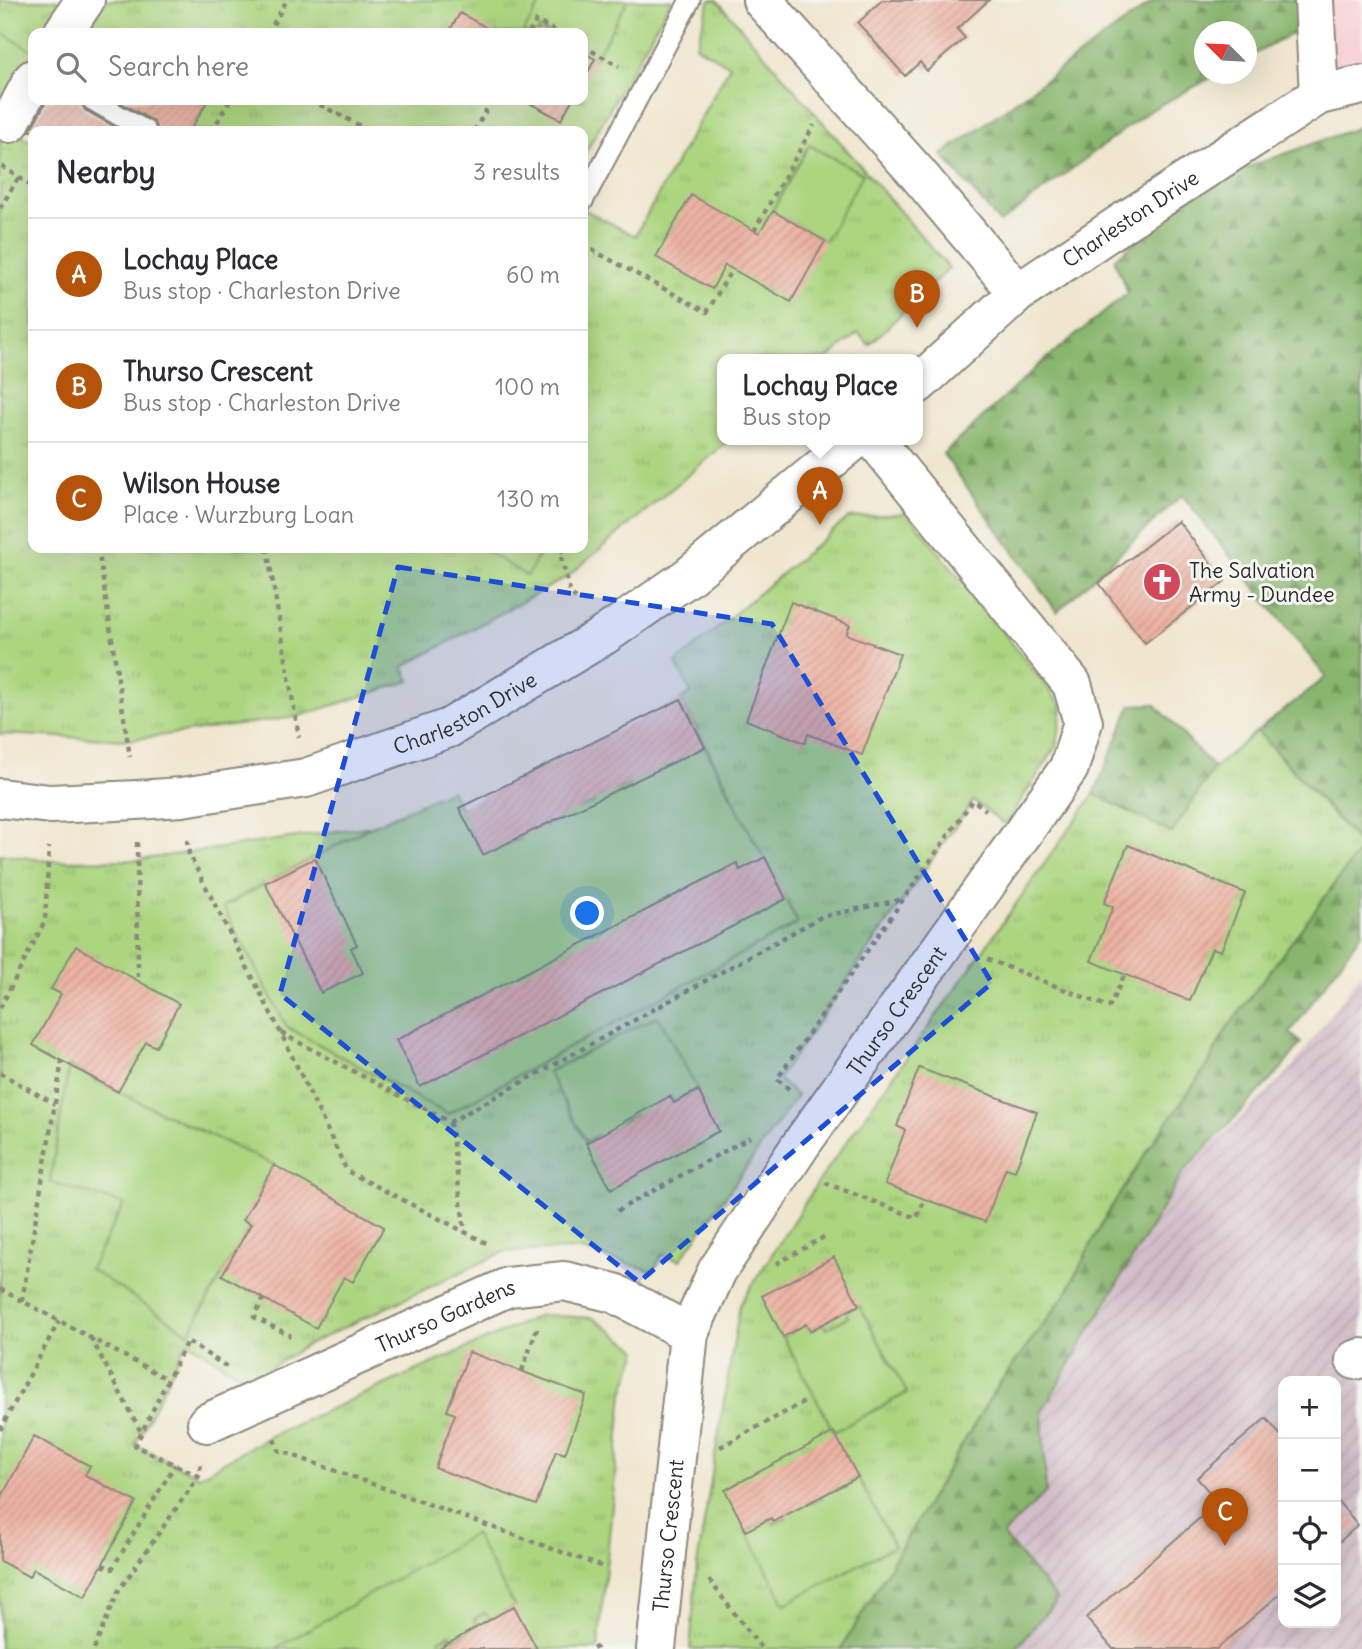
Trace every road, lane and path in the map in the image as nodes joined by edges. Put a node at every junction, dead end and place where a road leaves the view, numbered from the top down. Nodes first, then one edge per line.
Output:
1 (85, 0) edge
2 (287, 0) edge
3 (690, 0) edge
4 (762, 0) edge
5 (1314, 0) edge
6 (65, 28) edge
7 (271, 28) edge
8 (532, 28) edge
9 (550, 28) edge
10 (1362, 85) edge
11 (28, 89) edge
12 (1319, 95) junction
13 (849, 97) junction
14 (101, 105) edge
15 (227, 105) edge
16 (321, 105) edge
17 (489, 105) edge
18 (10, 123) dead end
19 (137, 126) edge
20 (215, 126) edge
21 (360, 126) edge
22 (477, 126) edge
23 (0, 165) edge
24 (19, 177) junction
25 (28, 183) edge
26 (588, 192) edge
27 (0, 208) edge
28 (754, 231) dead end
29 (588, 248) edge
30 (732, 269) dead end
31 (1018, 293) junction
32 (923, 379) edge
33 (849, 445) edge
34 (879, 445) edge
35 (99, 553) edge
36 (268, 553) edge
37 (561, 553) edge
38 (603, 636) junction
39 (306, 778) junction
40 (182, 797) junction
41 (0, 798) edge
42 (137, 800) junction
43 (50, 804) junction
44 (1021, 835) junction
45 (904, 899) junction
46 (946, 941) junction
47 (1125, 974) dead end
48 (138, 981) dead end
49 (0, 1008) edge
50 (281, 1033) junction
51 (62, 1061) dead end
52 (0, 1073) edge
53 (55, 1104) junction
54 (450, 1122) junction
55 (805, 1141) junction
56 (925, 1199) dead end
57 (617, 1212) dead end
58 (465, 1232) junction
59 (508, 1287) junction
60 (0, 1289) edge
61 (264, 1298) dead end
62 (22, 1301) junction
63 (60, 1321) junction
64 (689, 1333) junction
65 (90, 1337) junction
66 (321, 1371) junction
67 (167, 1379) dead end
68 (257, 1400) junction
69 (808, 1400) dead end
70 (207, 1423) joint
71 (0, 1430) edge
72 (141, 1432) dead end
73 (677, 1451) junction
74 (175, 1465) dead end
75 (665, 1563) junction
76 (102, 1565) dead end
77 (606, 1568) dead end
78 (94, 1649) edge
79 (656, 1649) edge
80 (762, 1649) edge

1 - 6 street
2 - 7 path
3 - 26 lane
4 - 13 street
5 - 12 street
8 - 9 path
10 - 12 street, Charleston Drive
11 - 18 street
12 - 31 street, Charleston Drive
13 - 28 path
13 - 31 street
14 - 19 lane
15 - 20 path
16 - 21 path
17 - 22 path
23 - 24 path
24 - 25 path
24 - 27 path
29 - 30 path
31 - 32 street, Charleston Drive
33 - 38 street, Charleston Drive
34 - 44 street, Thurso Crescent
35 - 42 path
36 - 39 path
37 - 38 path
38 - 39 street, Charleston Drive
39 - 40 street, Charleston Drive
40 - 42 street, Charleston Drive
40 - 50 path
41 - 43 street, Charleston Drive
42 - 43 street, Charleston Drive
42 - 48 path
43 - 49 path
44 - 45 path
44 - 46 street, Thurso Crescent
45 - 54 path
45 - 55 path
46 - 47 path
46 - 55 street, Thurso Crescent
50 - 54 path
50 - 58 path
51 - 53 path
52 - 53 path
53 - 62 path
54 - 58 path
55 - 56 path
55 - 57 path
55 - 64 street, Thurso Crescent
58 - 59 path
59 - 64 street, Thurso Gardens
59 - 66 street, Thurso Gardens
60 - 62 path
61 - 66 path
62 - 63 path
63 - 65 path
63 - 71 path
64 - 73 street, Thurso Crescent
65 - 67 path
65 - 72 path
66 - 68 street, Thurso Gardens
68 - 70 street, Thurso Gardens
68 - 77 path
69 - 73 path
70 - 78 path
73 - 75 street, Thurso Crescent
74 - 76 path
75 - 79 street, Thurso Crescent
75 - 80 path

